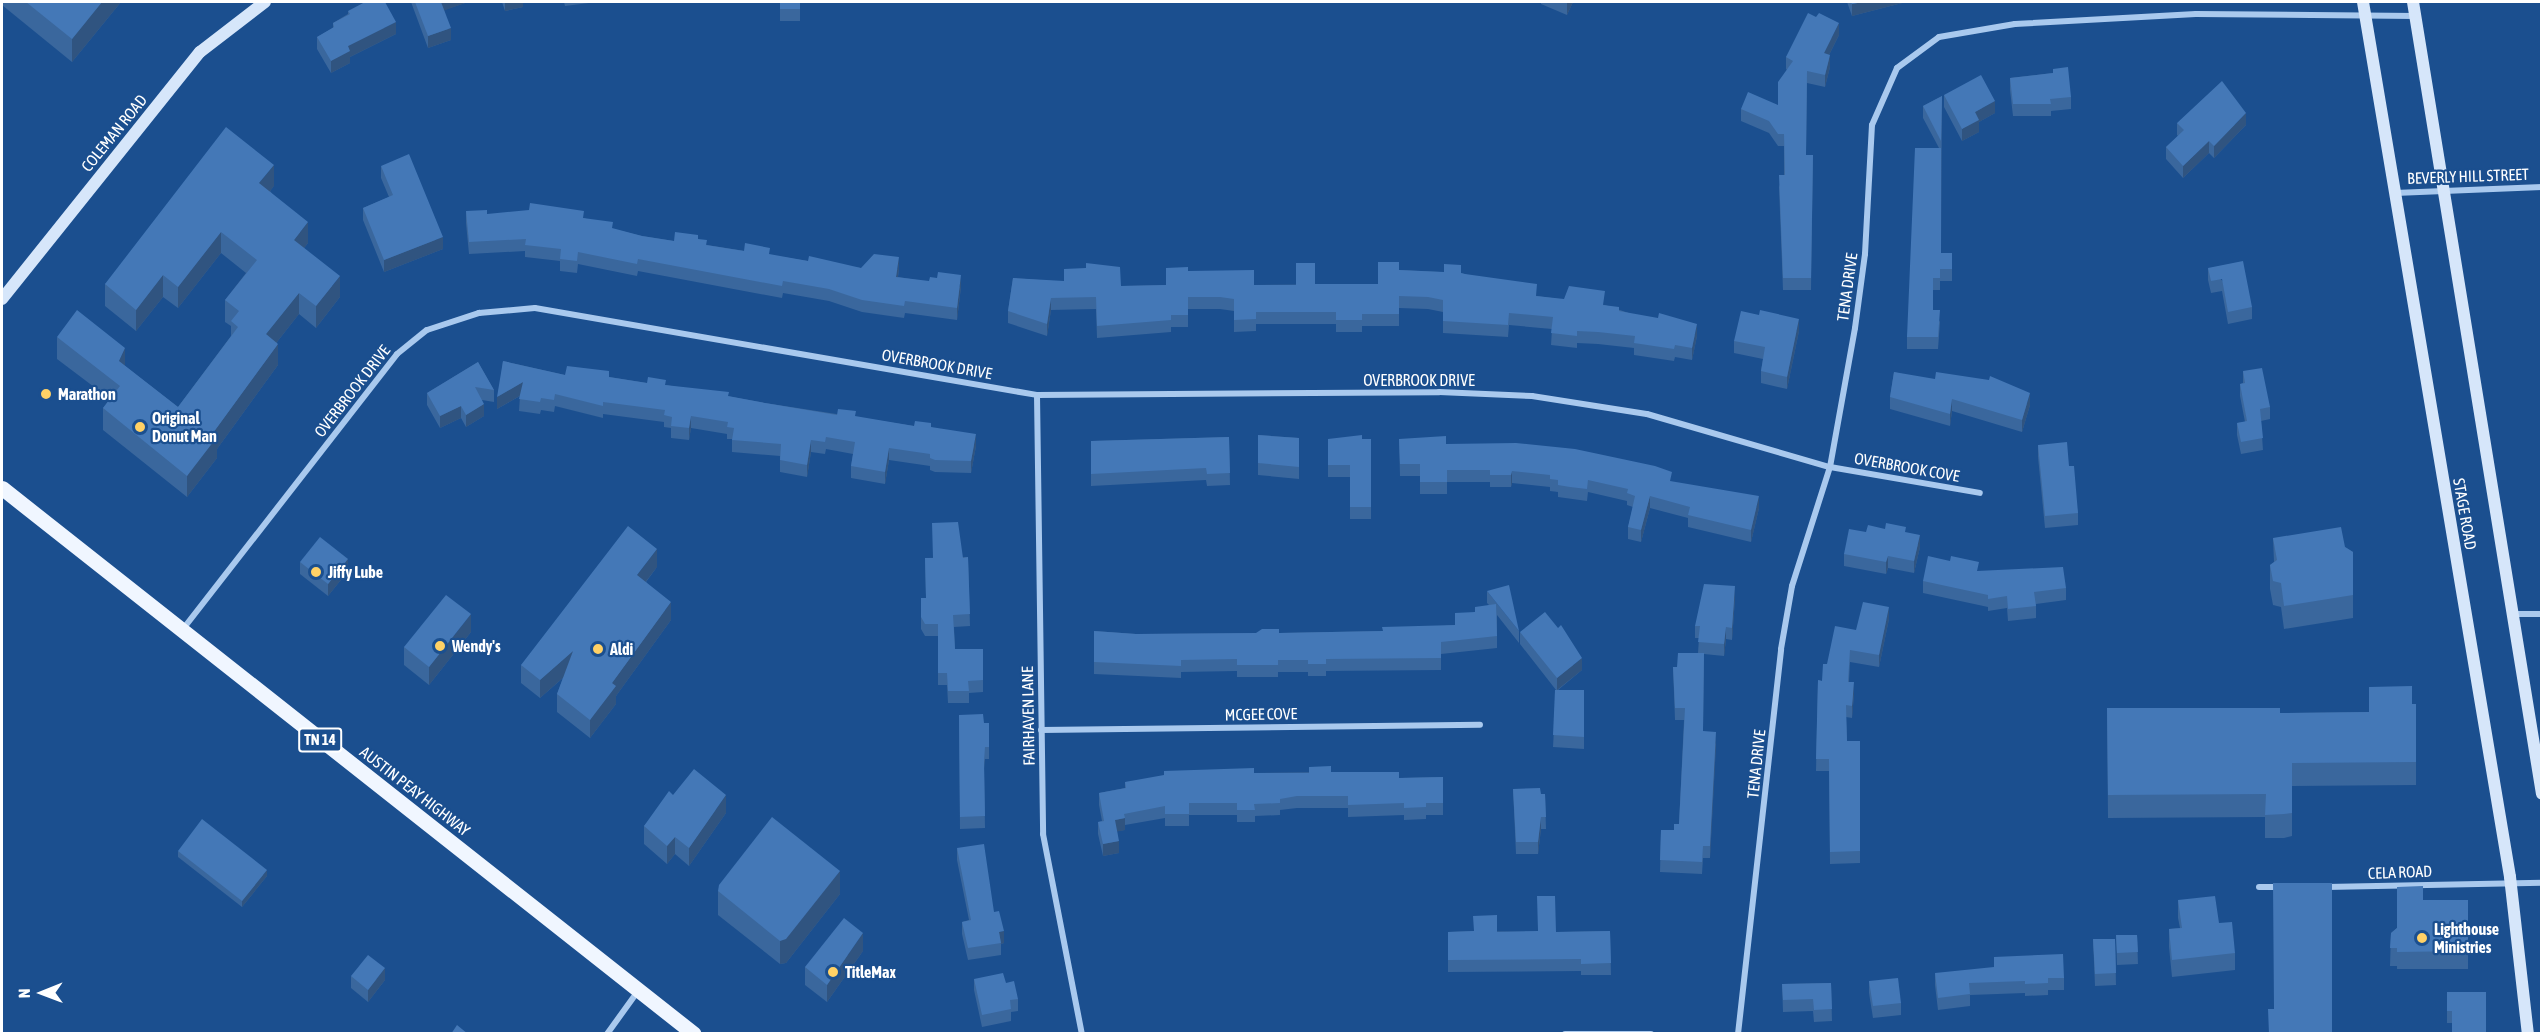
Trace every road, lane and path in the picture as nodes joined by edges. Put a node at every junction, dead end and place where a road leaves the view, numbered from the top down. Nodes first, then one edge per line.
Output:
1 (265, 2) edge
2 (2363, 2) edge
3 (2412, 2) edge
4 (2366, 15) junction
5 (2415, 16) junction
6 (2541, 188) edge
7 (2444, 189) junction
8 (2395, 193) junction
9 (2, 299) edge
10 (1037, 395) junction
11 (1830, 467) junction
12 (2, 488) edge
13 (1980, 493) dead end
14 (2512, 614) junction
15 (2541, 614) edge
16 (182, 631) junction
17 (1480, 725) dead end
18 (1041, 730) junction
19 (2541, 794) edge
20 (2511, 882) junction
21 (2541, 883) edge
22 (2259, 887) dead end
23 (2292, 887) edge
24 (2313, 887) edge
25 (639, 990) junction
26 (607, 1034) edge
27 (694, 1034) edge
28 (1082, 1034) edge
29 (1565, 1034) edge
30 (1651, 1034) edge
31 (1738, 1034) edge
32 (2528, 1034) edge

1 - 9 main road, COLEMAN ROAD
2 - 4 main road, STAGE ROAD
3 - 5 main road, STAGE ROAD
4 - 5 street, TENA DRIVE
4 - 8 main road, STAGE ROAD
4 - 11 street, TENA DRIVE
5 - 7 main road, STAGE ROAD
6 - 7 street, BEVERLY HILL STREET
7 - 8 street, BEVERLY HILL STREET
7 - 14 main road, STAGE ROAD
8 - 20 main road, STAGE ROAD
10 - 11 street, OVERBROOK DRIVE
10 - 16 street, OVERBROOK DRIVE
10 - 18 street, FAIRHAVEN LANE
11 - 13 street, OVERBROOK COVE
11 - 31 street, TENA DRIVE
12 - 16 main road, AUSTIN PEAY HIGHWAY / TN 14
14 - 15 street
14 - 19 main road, STAGE ROAD
16 - 25 main road, AUSTIN PEAY HIGHWAY / TN 14
17 - 18 street, MCGEE COVE
18 - 28 street, FAIRHAVEN LANE
20 - 21 street, CELA ROAD
20 - 24 street, CELA ROAD
20 - 32 main road, STAGE ROAD
22 - 23 street
25 - 26 street
25 - 27 main road, AUSTIN PEAY HIGHWAY / TN 14
29 - 30 street

